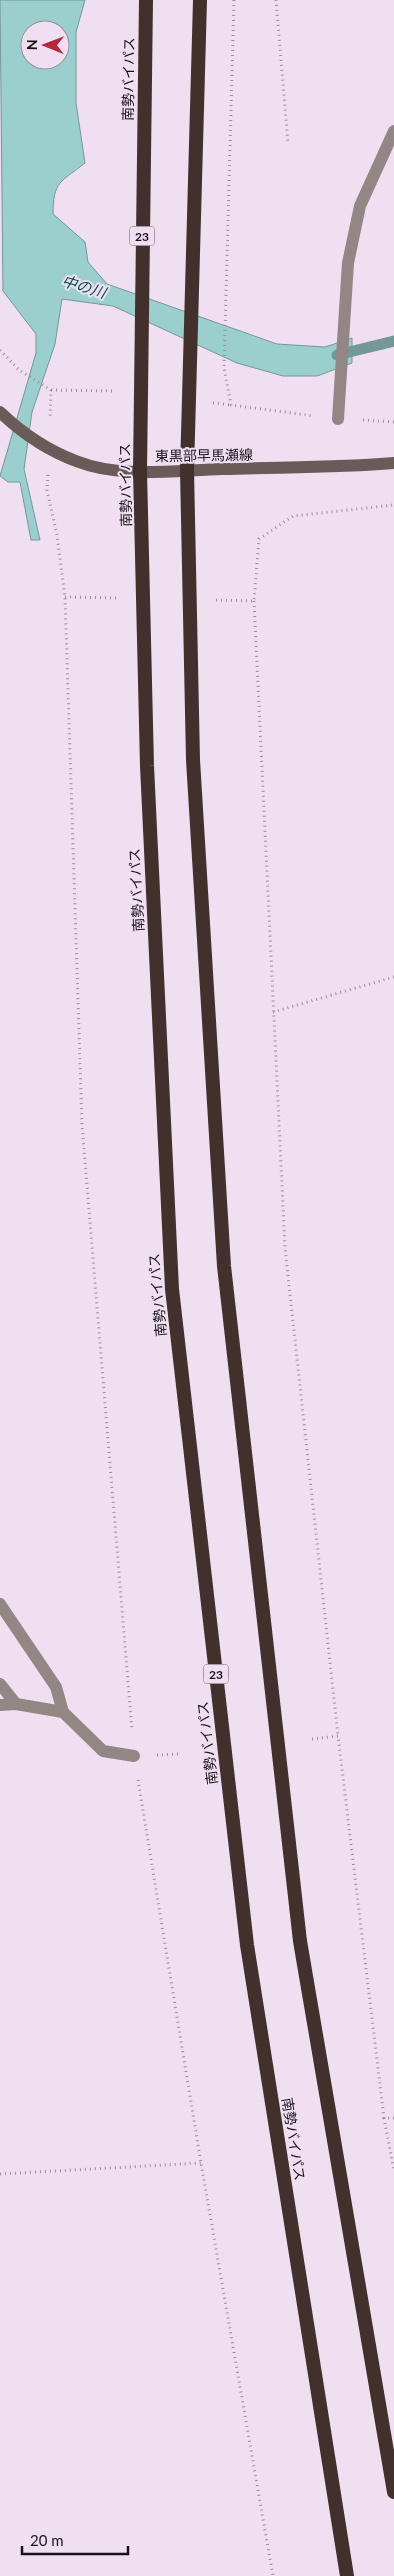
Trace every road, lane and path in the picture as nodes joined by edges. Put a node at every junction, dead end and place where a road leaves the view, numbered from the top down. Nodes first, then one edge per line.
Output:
1 (146, 0) edge
2 (200, 0) edge
3 (234, 0) edge
4 (276, 0) edge
5 (394, 131) edge
6 (288, 143) dead end
7 (0, 350) edge
8 (0, 412) edge
9 (338, 419) junction
10 (394, 422) edge
11 (50, 426) dead end
12 (394, 463) edge
13 (187, 470) junction
14 (140, 471) junction
15 (48, 472) dead end
16 (394, 505) edge
17 (65, 597) junction
18 (125, 598) dead end
19 (215, 600) dead end
20 (254, 601) junction
21 (394, 977) edge
22 (273, 1012) junction
23 (0, 1604) edge
24 (0, 1684) edge
25 (16, 1704) junction
26 (0, 1705) edge
27 (63, 1712) junction
28 (338, 1736) junction
29 (312, 1738) dead end
30 (134, 1756) junction
31 (384, 2118) junction
32 (394, 2118) edge
33 (201, 2163) junction
34 (394, 2171) edge
35 (0, 2174) edge
36 (394, 2492) edge
37 (273, 2576) edge
38 (347, 2576) edge

1 - 14 highway, 南勢バイパス / 23
2 - 13 highway
3 - 9 path
4 - 6 path
5 - 9 street
7 - 11 path
8 - 14 main road, 東黒部早馬瀬線
9 - 10 path
12 - 13 main road, 東黒部早馬瀬線
13 - 14 main road, 東黒部早馬瀬線
13 - 36 highway
14 - 38 highway, 南勢バイパス / 23
15 - 17 path
16 - 20 path
17 - 18 path
17 - 30 path
19 - 20 path
20 - 22 path
21 - 22 path
22 - 28 path
23 - 27 street
24 - 25 street
25 - 26 street
25 - 27 street
27 - 30 street
28 - 29 path
28 - 31 path
30 - 33 path
31 - 32 path
31 - 34 path
33 - 35 path
33 - 37 path

